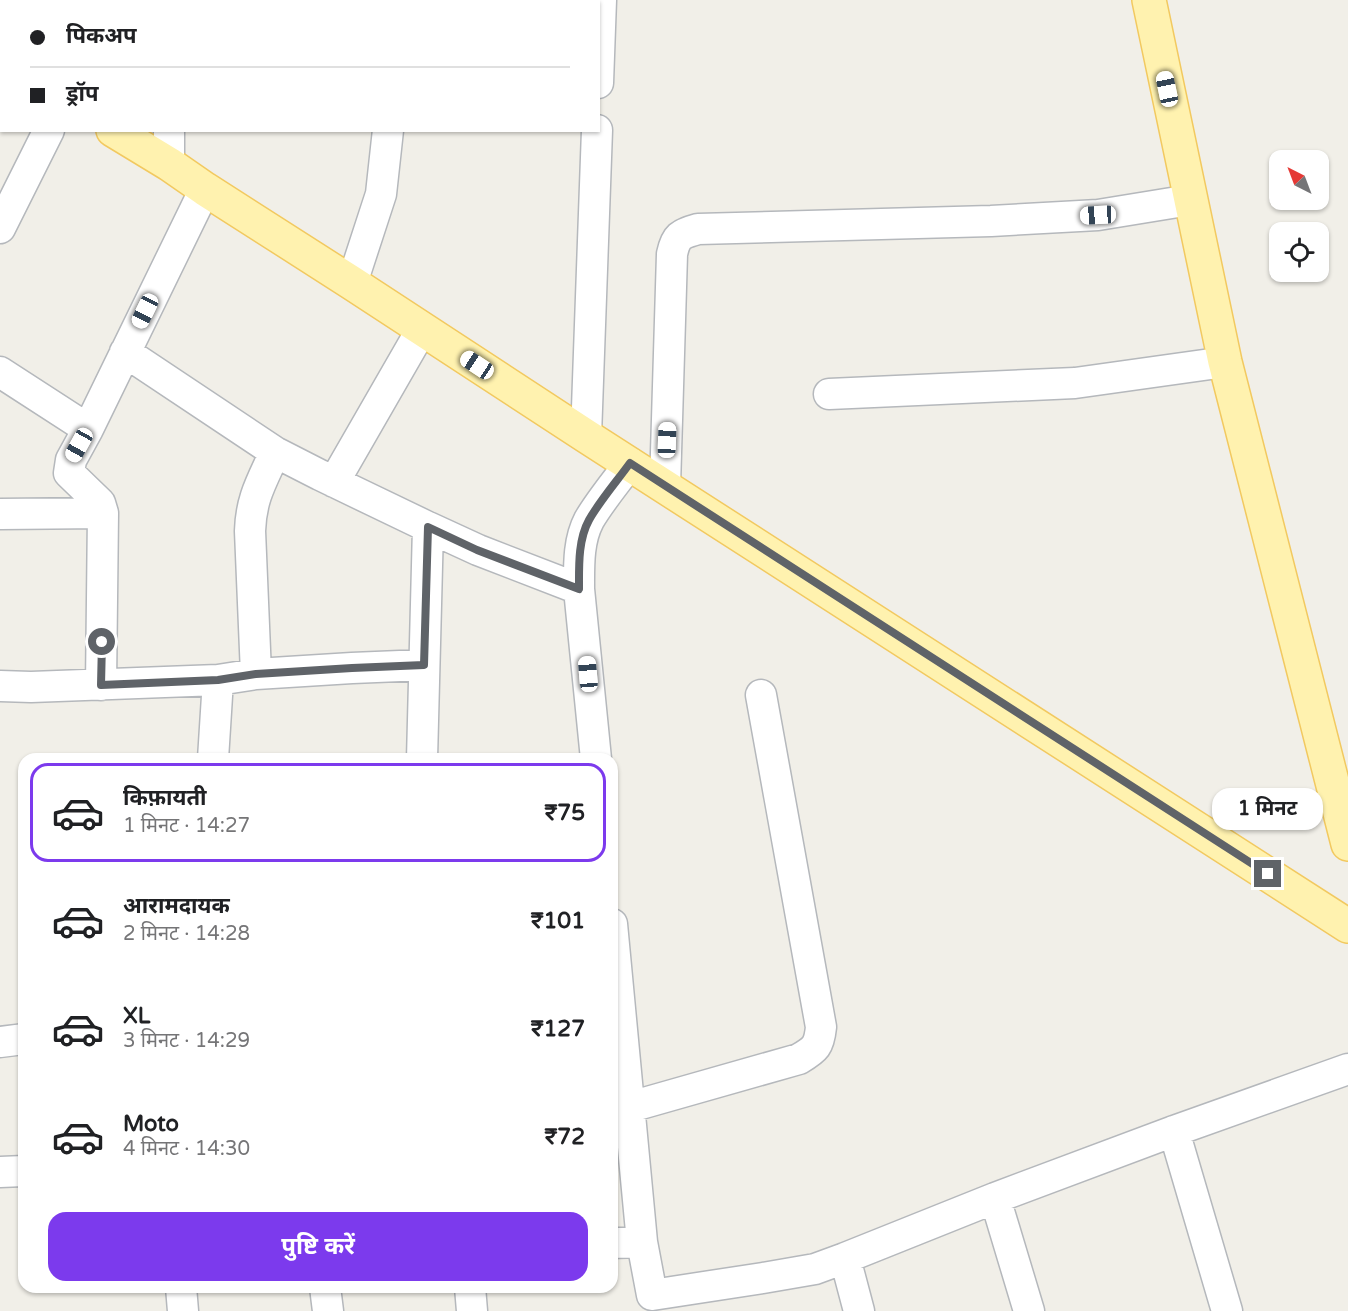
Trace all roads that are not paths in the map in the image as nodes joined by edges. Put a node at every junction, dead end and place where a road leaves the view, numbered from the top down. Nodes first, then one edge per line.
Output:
1 (601, 0) edge
2 (1149, 0) edge
3 (600, 28) edge
4 (48, 132) edge
5 (116, 132) edge
6 (169, 132) edge
7 (388, 132) edge
8 (597, 132) edge
9 (169, 165) junction
10 (205, 189) junction
11 (1190, 200) junction
12 (0, 228) edge
13 (352, 283) junction
14 (422, 329) junction
15 (126, 352) junction
16 (1225, 362) junction
17 (0, 372) edge
18 (829, 394) dead end
19 (88, 429) junction
20 (586, 436) junction
21 (275, 452) junction
22 (630, 463) junction
23 (334, 482) junction
24 (665, 486) junction
25 (103, 513) junction
26 (0, 514) edge
27 (428, 527) junction
28 (579, 589) junction
29 (424, 665) junction
30 (256, 674) junction
31 (218, 680) junction
32 (101, 685) junction
33 (0, 686) edge
34 (761, 695) dead end
35 (213, 753) edge
36 (422, 753) edge
37 (595, 753) edge
38 (1348, 844) edge
39 (1348, 926) edge
40 (618, 985) edge
41 (18, 1040) edge
42 (0, 1042) edge
43 (1348, 1070) edge
44 (630, 1107) junction
45 (1174, 1131) junction
46 (18, 1171) edge
47 (0, 1172) edge
48 (995, 1198) junction
49 (642, 1242) junction
50 (618, 1243) edge
51 (844, 1258) junction
52 (182, 1293) edge
53 (326, 1293) edge
54 (470, 1293) edge
55 (653, 1303) edge
56 (183, 1311) edge
57 (328, 1311) edge
58 (472, 1311) edge
59 (860, 1311) edge
60 (1029, 1311) edge
61 (1227, 1311) edge

1 - 3 street
2 - 11 main road
4 - 12 street
5 - 9 main road
6 - 9 street
7 - 13 street
8 - 20 street
9 - 10 main road
10 - 13 main road
10 - 15 street
11 - 16 main road
11 - 24 street
13 - 14 main road
14 - 20 main road
14 - 23 street
15 - 19 street
15 - 21 street
16 - 18 street
16 - 38 main road
17 - 19 street
19 - 25 street
20 - 22 main road
21 - 23 street
21 - 30 street
22 - 24 main road
22 - 28 street
23 - 27 street
24 - 39 main road
25 - 26 street
25 - 32 street
27 - 28 street
27 - 29 street
28 - 37 street
29 - 30 street
29 - 36 street
30 - 31 street
31 - 32 street
31 - 35 street
32 - 33 street
34 - 44 street
40 - 44 street
41 - 42 street
43 - 45 street
44 - 49 street
45 - 48 street
45 - 61 street
46 - 47 street
48 - 51 street
48 - 60 street
49 - 50 street
49 - 55 street
51 - 55 street
51 - 59 street
52 - 56 street
53 - 57 street
54 - 58 street

